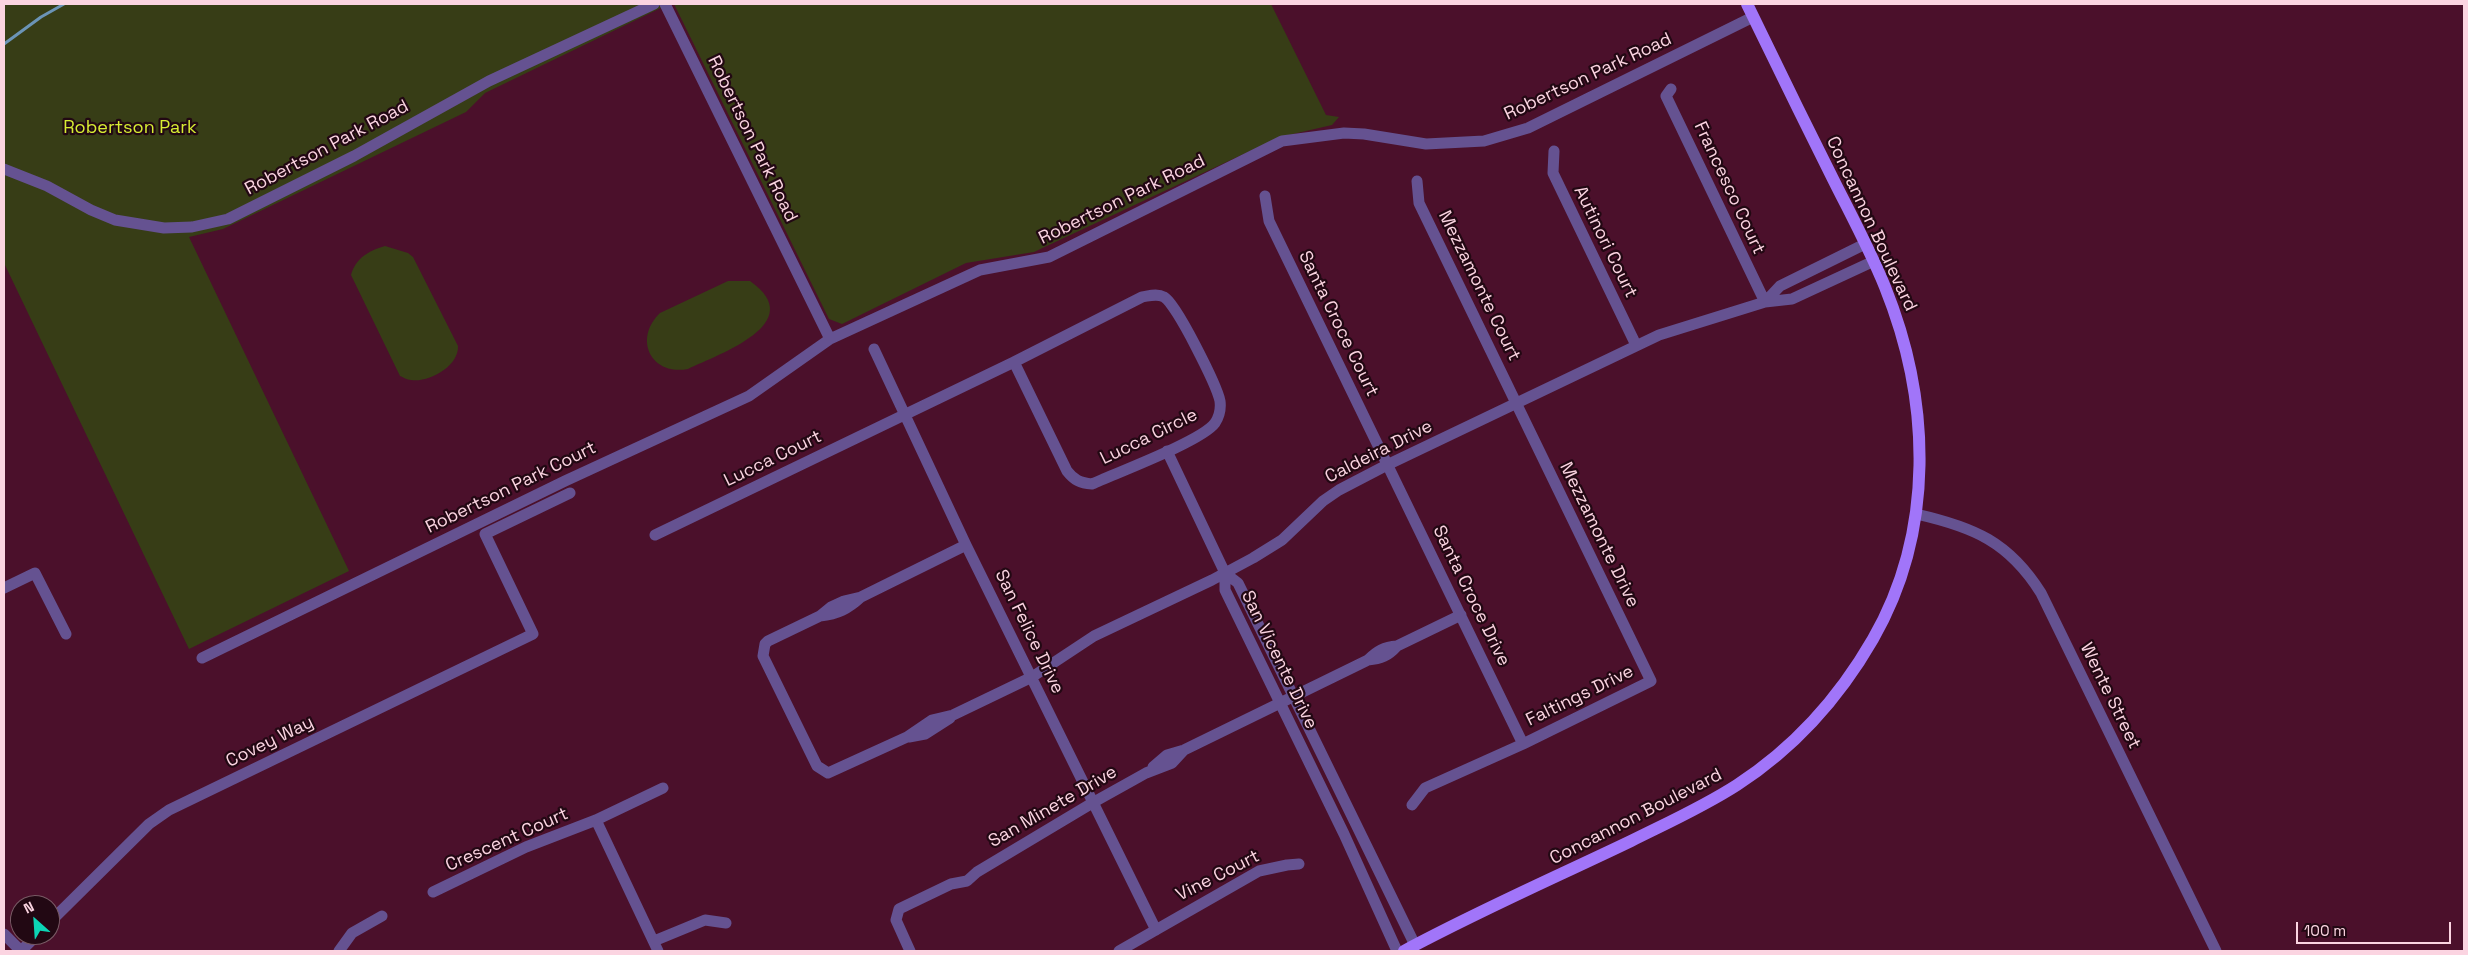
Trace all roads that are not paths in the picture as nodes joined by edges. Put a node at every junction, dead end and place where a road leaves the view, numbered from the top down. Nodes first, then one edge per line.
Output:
1 (654, 4) edge
2 (665, 4) edge
3 (1747, 4) edge
4 (1753, 17) junction
5 (1671, 89) dead end
6 (1554, 151) dead end
7 (4, 169) edge
8 (1417, 181) dead end
9 (1265, 196) dead end
10 (1865, 244) junction
11 (1874, 261) junction
12 (1766, 302) junction
13 (830, 339) junction
14 (1636, 345) junction
15 (874, 349) dead end
16 (1014, 362) junction
17 (1516, 404) junction
18 (906, 414) junction
19 (1167, 451) junction
20 (1387, 465) junction
21 (570, 494) dead end
22 (1916, 514) junction
23 (655, 535) dead end
24 (966, 545) junction
25 (1226, 573) junction
26 (4, 588) edge
27 (1461, 615) junction
28 (66, 634) dead end
29 (202, 658) dead end
30 (1032, 677) junction
31 (1652, 681) joint
32 (1294, 696) junction
33 (1280, 703) junction
34 (1523, 744) junction
35 (663, 788) dead end
36 (1094, 802) junction
37 (1412, 805) dead end
38 (596, 820) junction
39 (1299, 864) dead end
40 (433, 892) dead end
41 (60, 912) edge
42 (382, 916) dead end
43 (726, 923) dead end
44 (1156, 930) junction
45 (4, 934) edge
46 (656, 946) edge
47 (1410, 948) edge
48 (21, 951) edge
49 (339, 951) edge
50 (910, 951) edge
51 (1119, 951) edge
52 (1397, 951) edge
53 (2216, 951) edge

1 - 7 street, Robertson Park Road
2 - 13 street, Robertson Park Road
3 - 4 main road, Concannon Boulevard
4 - 10 main road, Concannon Boulevard
4 - 13 street, Robertson Park Road
5 - 12 street, Francesco Court
6 - 14 street, Autinori Court
8 - 17 street, Mezzamonte Court
9 - 20 street, Santa Croce Court
10 - 11 main road, Concannon Boulevard
10 - 12 street, Caldeira Drive
11 - 12 street, Caldeira Drive
11 - 22 main road, Concannon Boulevard
12 - 14 street, Caldeira Drive
13 - 29 street, Robertson Park Court
14 - 17 street, Caldeira Drive
15 - 18 street, San Felice Drive
16 - 18 street, Lucca Circle
16 - 19 street, Lucca Circle
16 - 19 street, Lucca Circle
17 - 20 street, Caldeira Drive
17 - 31 street, Mezzamonte Drive
18 - 23 street, Lucca Court
18 - 24 street, San Felice Drive
19 - 25 street
20 - 25 street, Caldeira Drive
20 - 27 street, Santa Croce Drive
21 - 41 street, Covey Way
22 - 47 main road, Concannon Boulevard
22 - 53 street, Wente Street
24 - 30 street, San Felice Drive
24 - 30 street, Caldeira Drive
25 - 30 street, Caldeira Drive
25 - 32 street, San Vicente Drive
25 - 33 street, San Vicente Drive
26 - 28 street
27 - 32 street, San Minete Drive
27 - 34 street, Santa Croce Drive
30 - 36 street, San Felice Drive
31 - 34 street, Faltings Drive
32 - 33 street, San Minete Drive
32 - 47 street, San Vicente Drive
33 - 36 street, San Minete Drive
33 - 52 street, San Vicente Drive
34 - 37 street, Faltings Drive
35 - 38 street, Crescent Court
36 - 44 street, San Felice Drive
36 - 50 street, San Minete Drive
38 - 40 street, Crescent Court
38 - 46 street
39 - 44 street, Vine Court
42 - 49 street
43 - 46 street
44 - 51 street, Vine Court
45 - 48 street

